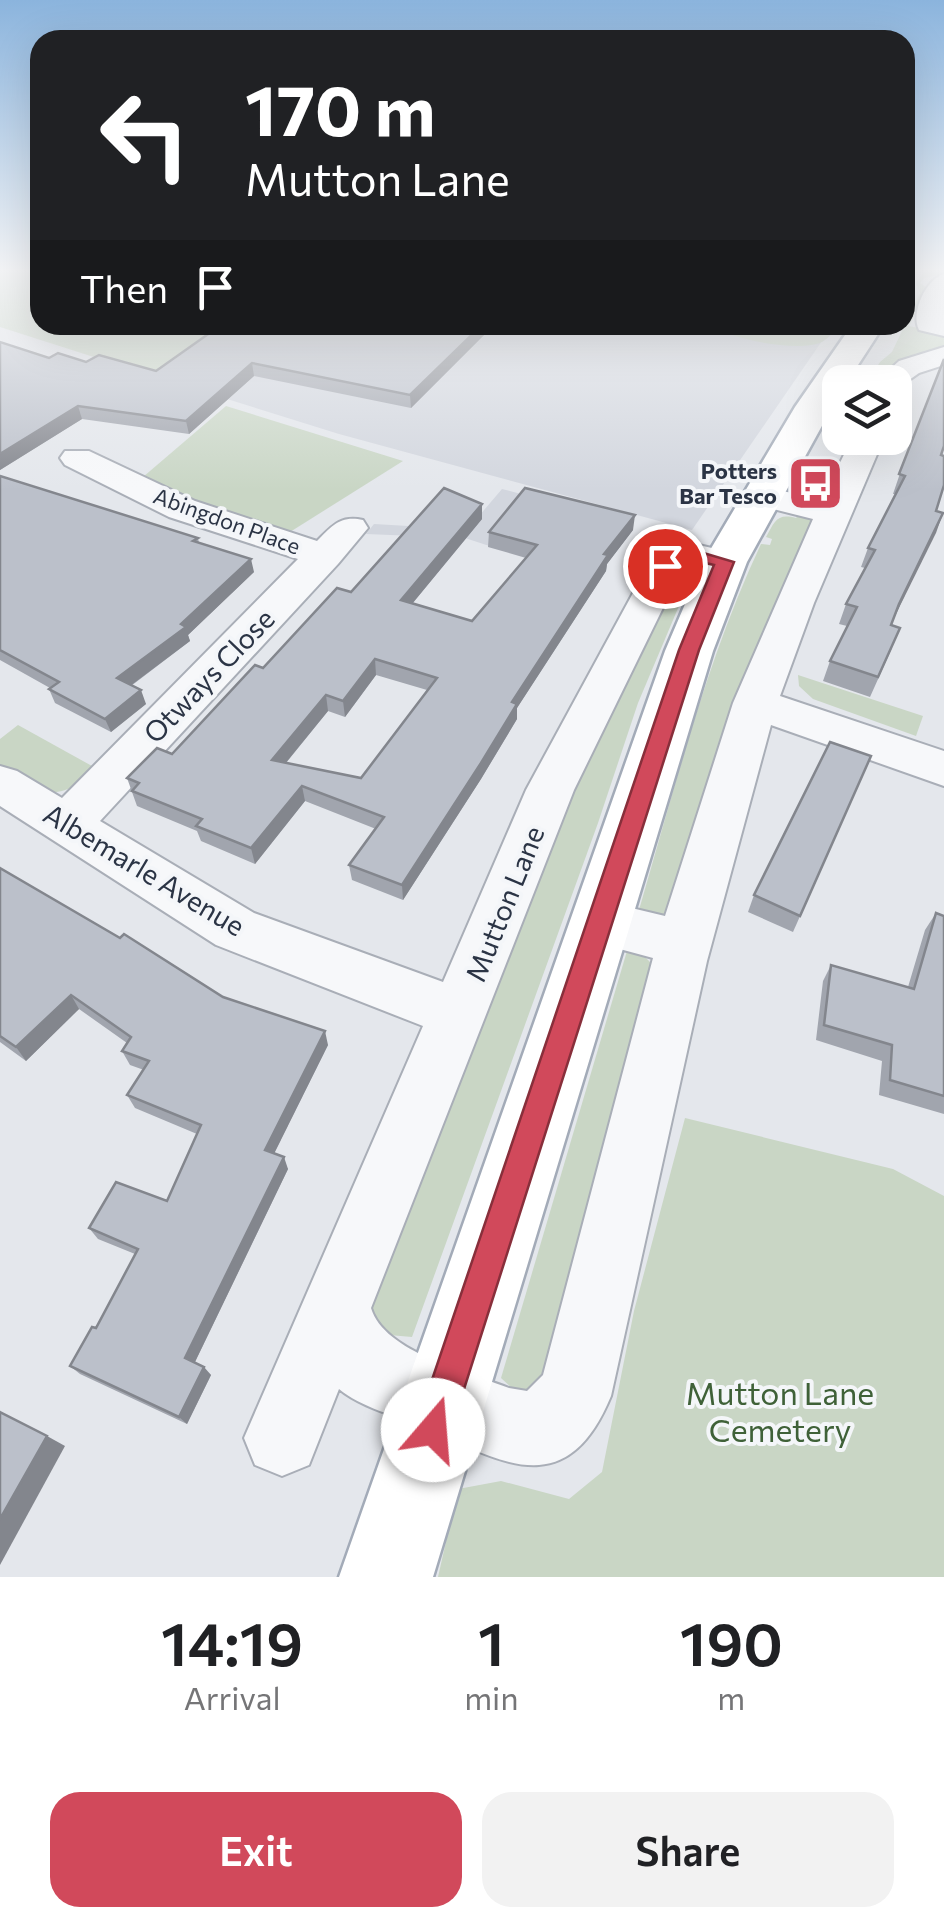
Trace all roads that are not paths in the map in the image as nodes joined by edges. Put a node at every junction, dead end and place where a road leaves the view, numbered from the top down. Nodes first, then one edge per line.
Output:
1 (856, 344) edge
2 (944, 356) edge
3 (912, 366) edge
4 (860, 455) edge
5 (77, 458) dead end
6 (762, 496) junction
7 (834, 514) junction
8 (338, 542) joint
9 (725, 562) junction
10 (755, 703) junction
11 (944, 769) edge
12 (0, 783) edge
13 (68, 823) junction
14 (598, 922) junction
15 (684, 943) junction
16 (460, 1014) junction
17 (336, 1308) junction
18 (443, 1398) junction
19 (282, 1438) dead end
20 (386, 1577) edge

1 - 6 main road
2 - 3 street
4 - 7 street
5 - 8 street, Abingdon Place
6 - 7 street
6 - 9 main road
7 - 10 street
8 - 13 street, Otways Close
9 - 14 main road
9 - 16 street, Mutton Lane
10 - 11 street
10 - 15 street
12 - 13 street, Albemarle Avenue
13 - 16 street, Albemarle Avenue
14 - 15 street
14 - 18 main road
15 - 18 street
16 - 17 street, Mutton Lane
17 - 18 street
17 - 19 street, Mutton Lane
18 - 20 main road

